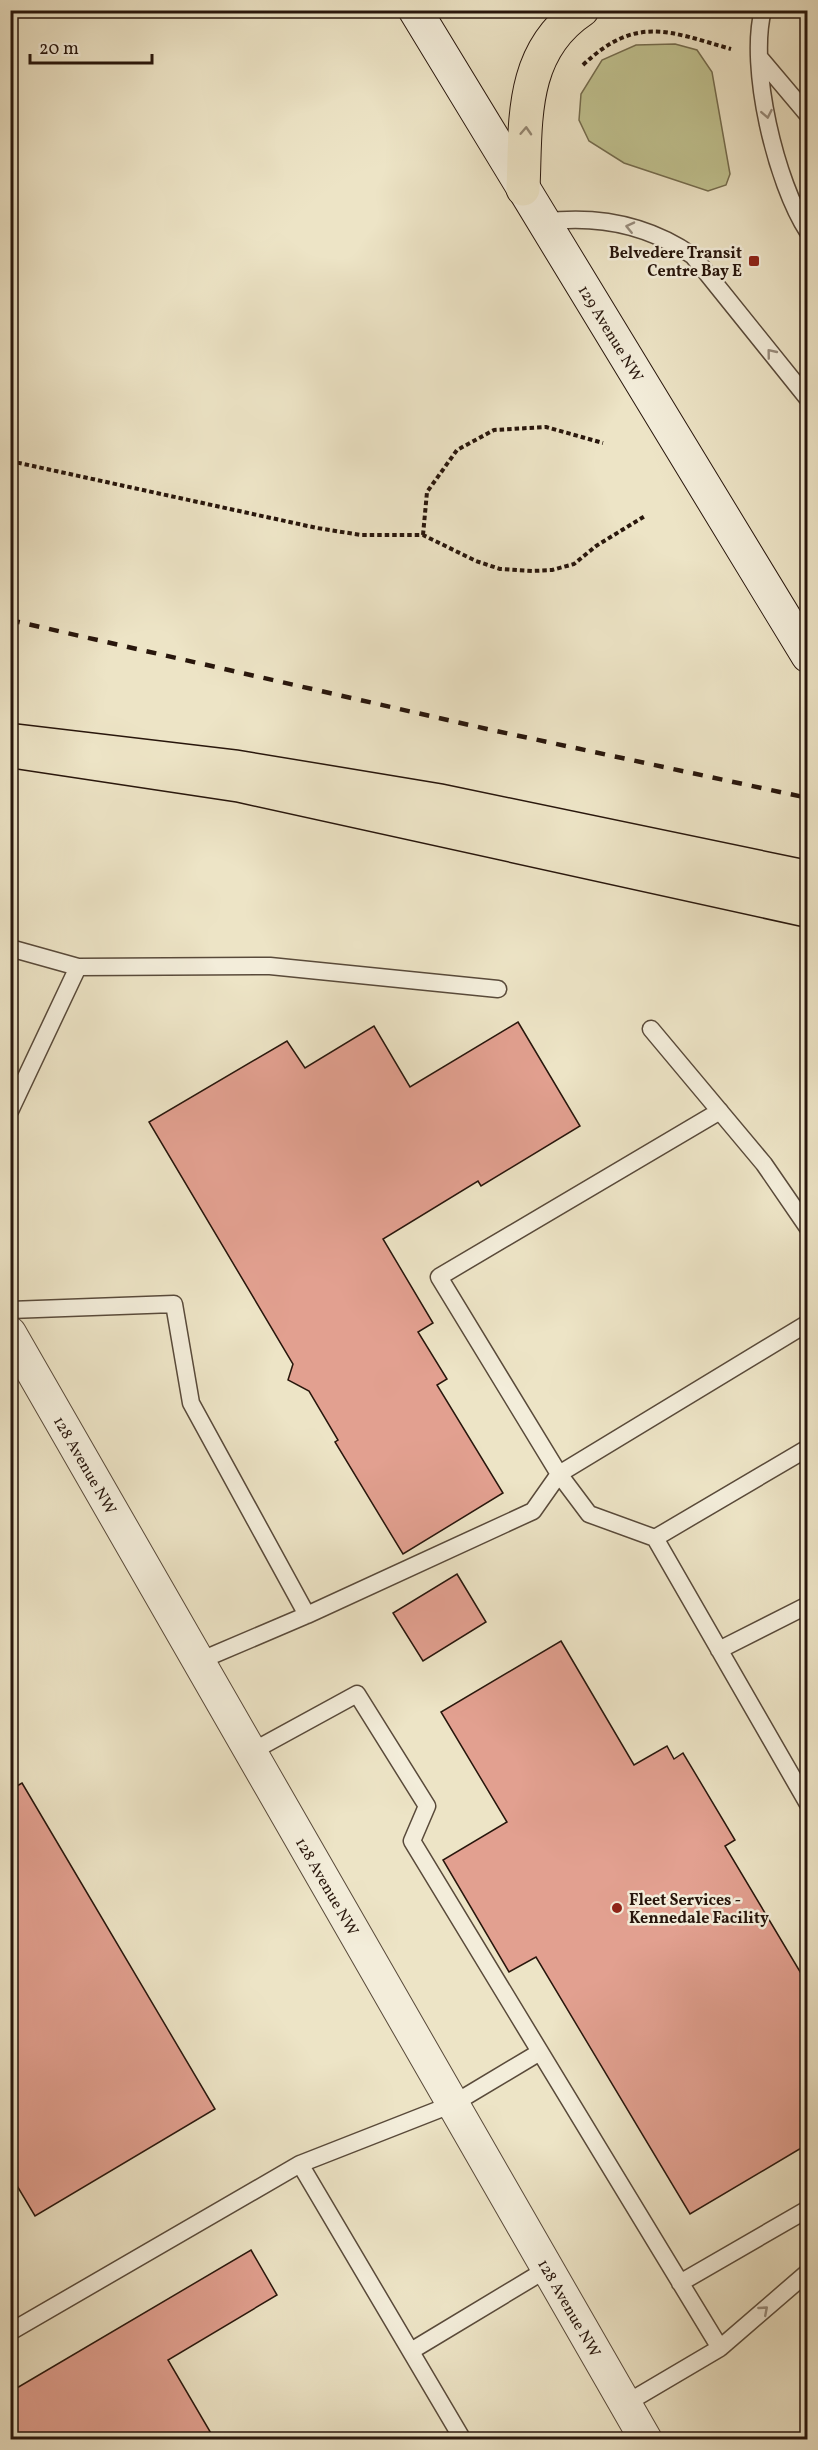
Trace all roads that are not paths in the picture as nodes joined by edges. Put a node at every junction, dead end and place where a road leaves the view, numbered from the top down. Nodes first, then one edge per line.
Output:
1 (415, 10) edge
2 (582, 10) edge
3 (763, 10) edge
4 (758, 56) junction
5 (807, 115) edge
6 (523, 189) junction
7 (543, 222) junction
8 (807, 232) edge
9 (807, 399) edge
10 (807, 656) edge
11 (10, 948) edge
12 (78, 967) junction
13 (498, 989) dead end
14 (651, 1029) dead end
15 (10, 1111) edge
16 (720, 1111) junction
17 (807, 1228) edge
18 (10, 1310) edge
19 (807, 1323) edge
20 (10, 1333) edge
21 (807, 1448) edge
22 (559, 1474) junction
23 (656, 1538) junction
24 (807, 1605) edge
25 (307, 1615) junction
26 (719, 1650) junction
27 (199, 1661) junction
28 (251, 1752) junction
29 (807, 1804) edge
30 (540, 2052) junction
31 (453, 2104) junction
32 (300, 2164) junction
33 (807, 2209) edge
34 (548, 2269) junction
35 (807, 2272) edge
36 (680, 2283) junction
37 (10, 2332) edge
38 (720, 2348) junction
39 (411, 2351) junction
40 (625, 2404) junction
41 (463, 2439) edge
42 (646, 2439) edge

1 - 6 street, 129 Avenue NW
6 -> 2 main road
3 - 4 lane
4 - 5 lane
4 -> 8 lane
6 - 7 street, 129 Avenue NW
9 -> 7 lane
7 - 10 street, 129 Avenue NW
11 - 12 lane
12 - 13 lane
12 - 15 lane
14 - 16 lane
16 - 17 lane
16 - 22 lane
18 - 25 lane
19 - 22 lane
20 - 27 street, 128 Avenue NW
21 - 23 lane
22 - 23 lane
22 - 25 lane
23 - 26 lane
24 - 26 lane
25 - 27 lane
26 - 29 lane
27 - 28 street, 128 Avenue NW
28 - 30 lane
28 - 31 street, 128 Avenue NW
30 - 31 lane
30 - 36 lane
31 - 32 lane
31 - 34 street, 128 Avenue NW
32 - 37 lane
32 - 39 lane
33 - 36 lane
34 - 39 lane
34 - 40 street, 128 Avenue NW
38 -> 35 lane
36 - 38 lane
38 - 40 lane
39 - 41 lane
40 - 42 street, 128 Avenue NW

